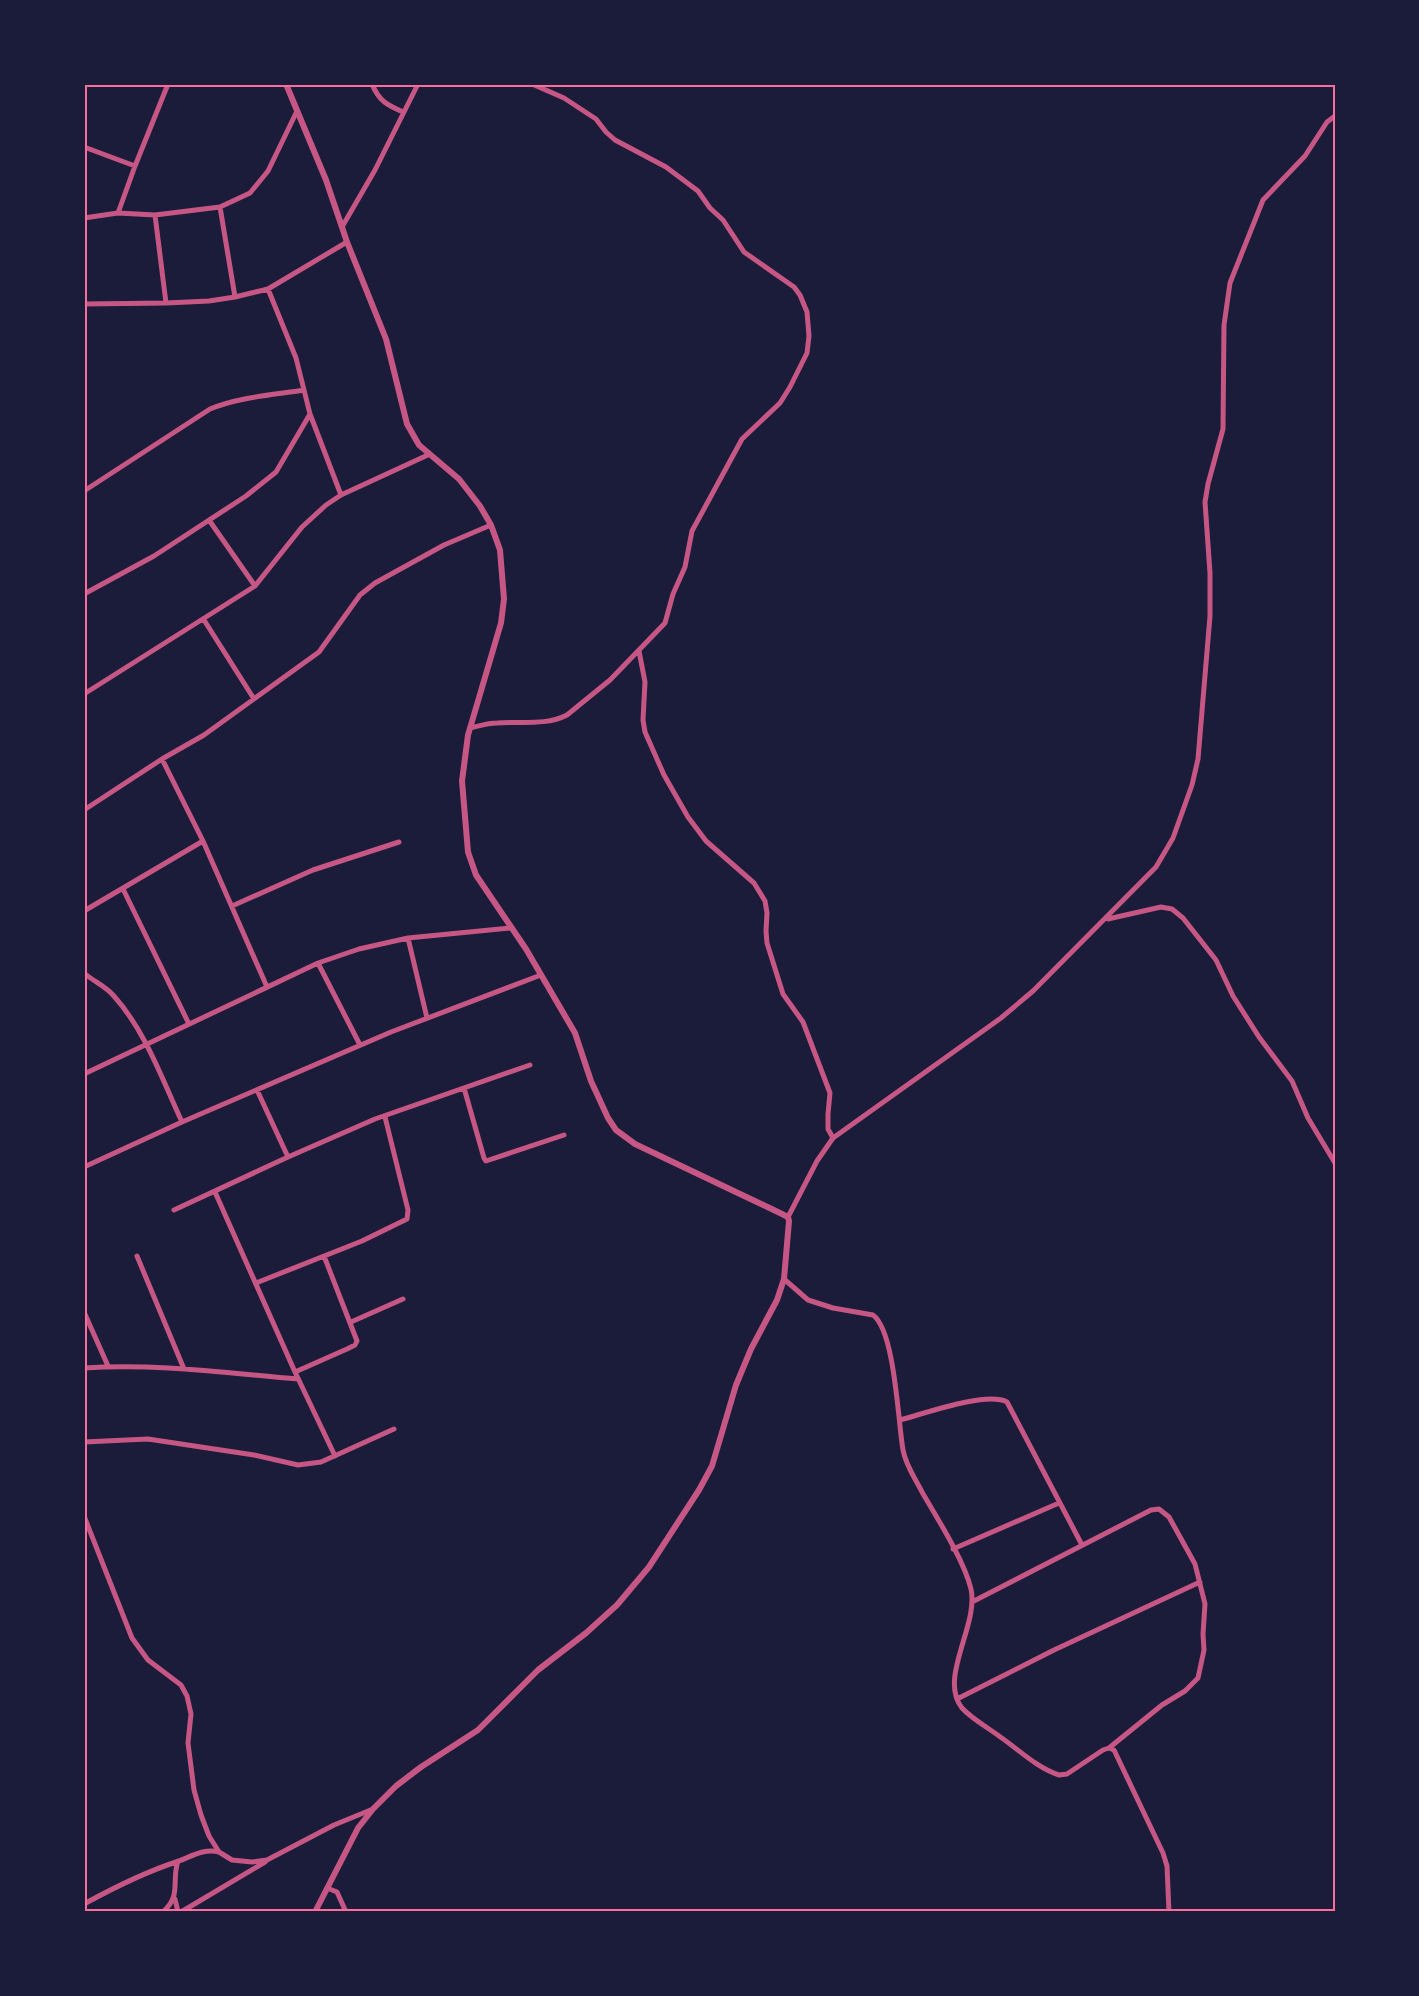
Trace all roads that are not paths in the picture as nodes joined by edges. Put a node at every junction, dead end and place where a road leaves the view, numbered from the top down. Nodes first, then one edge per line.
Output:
1 (168, 84) edge
2 (286, 84) edge
3 (372, 84) edge
4 (418, 84) edge
5 (532, 84) edge
6 (297, 111) junction
7 (403, 112) junction
8 (1335, 116) edge
9 (84, 147) edge
10 (135, 166) junction
11 (220, 207) junction
12 (118, 213) junction
13 (155, 215) junction
14 (84, 218) edge
15 (342, 227) junction
16 (347, 242) junction
17 (268, 289) junction
18 (235, 297) junction
19 (166, 303) junction
20 (84, 304) edge
21 (304, 390) junction
22 (310, 414) junction
23 (430, 454) junction
24 (84, 491) edge
25 (341, 495) junction
26 (209, 520) junction
27 (491, 525) junction
28 (255, 586) junction
29 (84, 594) edge
30 (204, 620) junction
31 (639, 651) junction
32 (84, 694) edge
33 (254, 699) junction
34 (470, 728) junction
35 (162, 759) junction
36 (84, 810) edge
37 (203, 841) junction
38 (399, 843) dead end
39 (123, 889) junction
40 (232, 906) junction
41 (84, 911) edge
42 (1106, 919) junction
43 (511, 928) junction
44 (408, 938) junction
45 (318, 963) junction
46 (541, 975) junction
47 (86, 976) edge
48 (267, 987) junction
49 (427, 1018) junction
50 (189, 1024) junction
51 (146, 1045) junction
52 (360, 1045) junction
53 (530, 1065) dead end
54 (84, 1074) edge
55 (464, 1088) junction
56 (257, 1090) junction
57 (385, 1116) junction
58 (182, 1122) junction
59 (564, 1135) dead end
60 (833, 1138) junction
61 (288, 1157) junction
62 (1335, 1163) edge
63 (84, 1167) edge
64 (215, 1192) junction
65 (174, 1210) dead end
66 (788, 1217) junction
67 (137, 1256) dead end
68 (324, 1256) junction
69 (784, 1279) junction
70 (256, 1283) junction
71 (403, 1299) dead end
72 (84, 1312) edge
73 (351, 1322) junction
74 (108, 1366) junction
75 (84, 1368) edge
76 (184, 1369) junction
77 (295, 1372) junction
78 (298, 1379) junction
79 (900, 1420) junction
80 (394, 1429) dead end
81 (84, 1442) edge
82 (335, 1456) junction
83 (1059, 1503) junction
84 (84, 1516) edge
85 (1082, 1545) junction
86 (953, 1549) junction
87 (1200, 1582) junction
88 (972, 1602) junction
89 (957, 1700) junction
90 (1109, 1748) junction
91 (373, 1809) junction
92 (219, 1852) junction
93 (267, 1860) junction
94 (178, 1861) junction
95 (327, 1888) junction
96 (175, 1897) junction
97 (84, 1904) edge
98 (163, 1912) edge
99 (180, 1912) edge
100 (315, 1912) edge
101 (345, 1912) edge
102 (1169, 1912) edge

1 - 10 street
2 - 6 street
3 - 7 street
4 - 7 street
5 - 31 street
6 - 11 street
6 - 15 street
7 - 15 street
8 - 42 street
9 - 10 street
10 - 12 street
11 - 13 street
11 - 18 street
12 - 13 street
12 - 14 street
13 - 19 street
15 - 16 street
16 - 17 street
16 - 23 street
17 - 18 street
17 - 21 street
18 - 19 street
19 - 20 street
21 - 22 street
21 - 24 street
22 - 25 street
22 - 26 street
23 - 25 street
23 - 27 street
25 - 28 street
26 - 28 street
26 - 29 street
27 - 33 street
27 - 34 street
28 - 30 street
30 - 32 street
30 - 33 street
31 - 34 street
31 - 60 street
33 - 35 street
34 - 43 street
35 - 36 street
35 - 37 street
37 - 39 street
37 - 40 street
38 - 40 street
39 - 41 street
39 - 50 street
40 - 48 street
42 - 60 street
42 - 62 street
43 - 44 street
43 - 46 street
44 - 45 street
44 - 49 street
45 - 48 street
45 - 52 street
46 - 49 street
46 - 66 street
47 - 51 street
48 - 50 street
49 - 52 street
50 - 51 street
51 - 54 street
51 - 58 street
52 - 56 street
53 - 55 street
55 - 57 street
55 - 59 street
56 - 58 street
56 - 61 street
57 - 61 street
57 - 68 street
58 - 63 street
60 - 66 street
61 - 64 street
64 - 65 street
64 - 70 street
66 - 69 street
67 - 76 street
68 - 70 street
68 - 73 street
69 - 79 street
69 - 91 street
70 - 77 street
71 - 73 street
72 - 74 street
73 - 77 street
74 - 75 street
74 - 76 street
76 - 78 street
77 - 78 street
78 - 82 street
79 - 83 street
79 - 86 street
80 - 82 street
81 - 82 street
83 - 85 street
83 - 86 street
84 - 92 street
85 - 87 street
85 - 88 street
86 - 88 street
87 - 89 street
87 - 90 street
88 - 89 street
89 - 90 street
90 - 102 street
91 - 93 street
91 - 95 street
92 - 93 street
92 - 94 street
93 - 99 street
94 - 96 street
94 - 97 street
95 - 100 street
95 - 101 street
96 - 98 street
96 - 99 street

